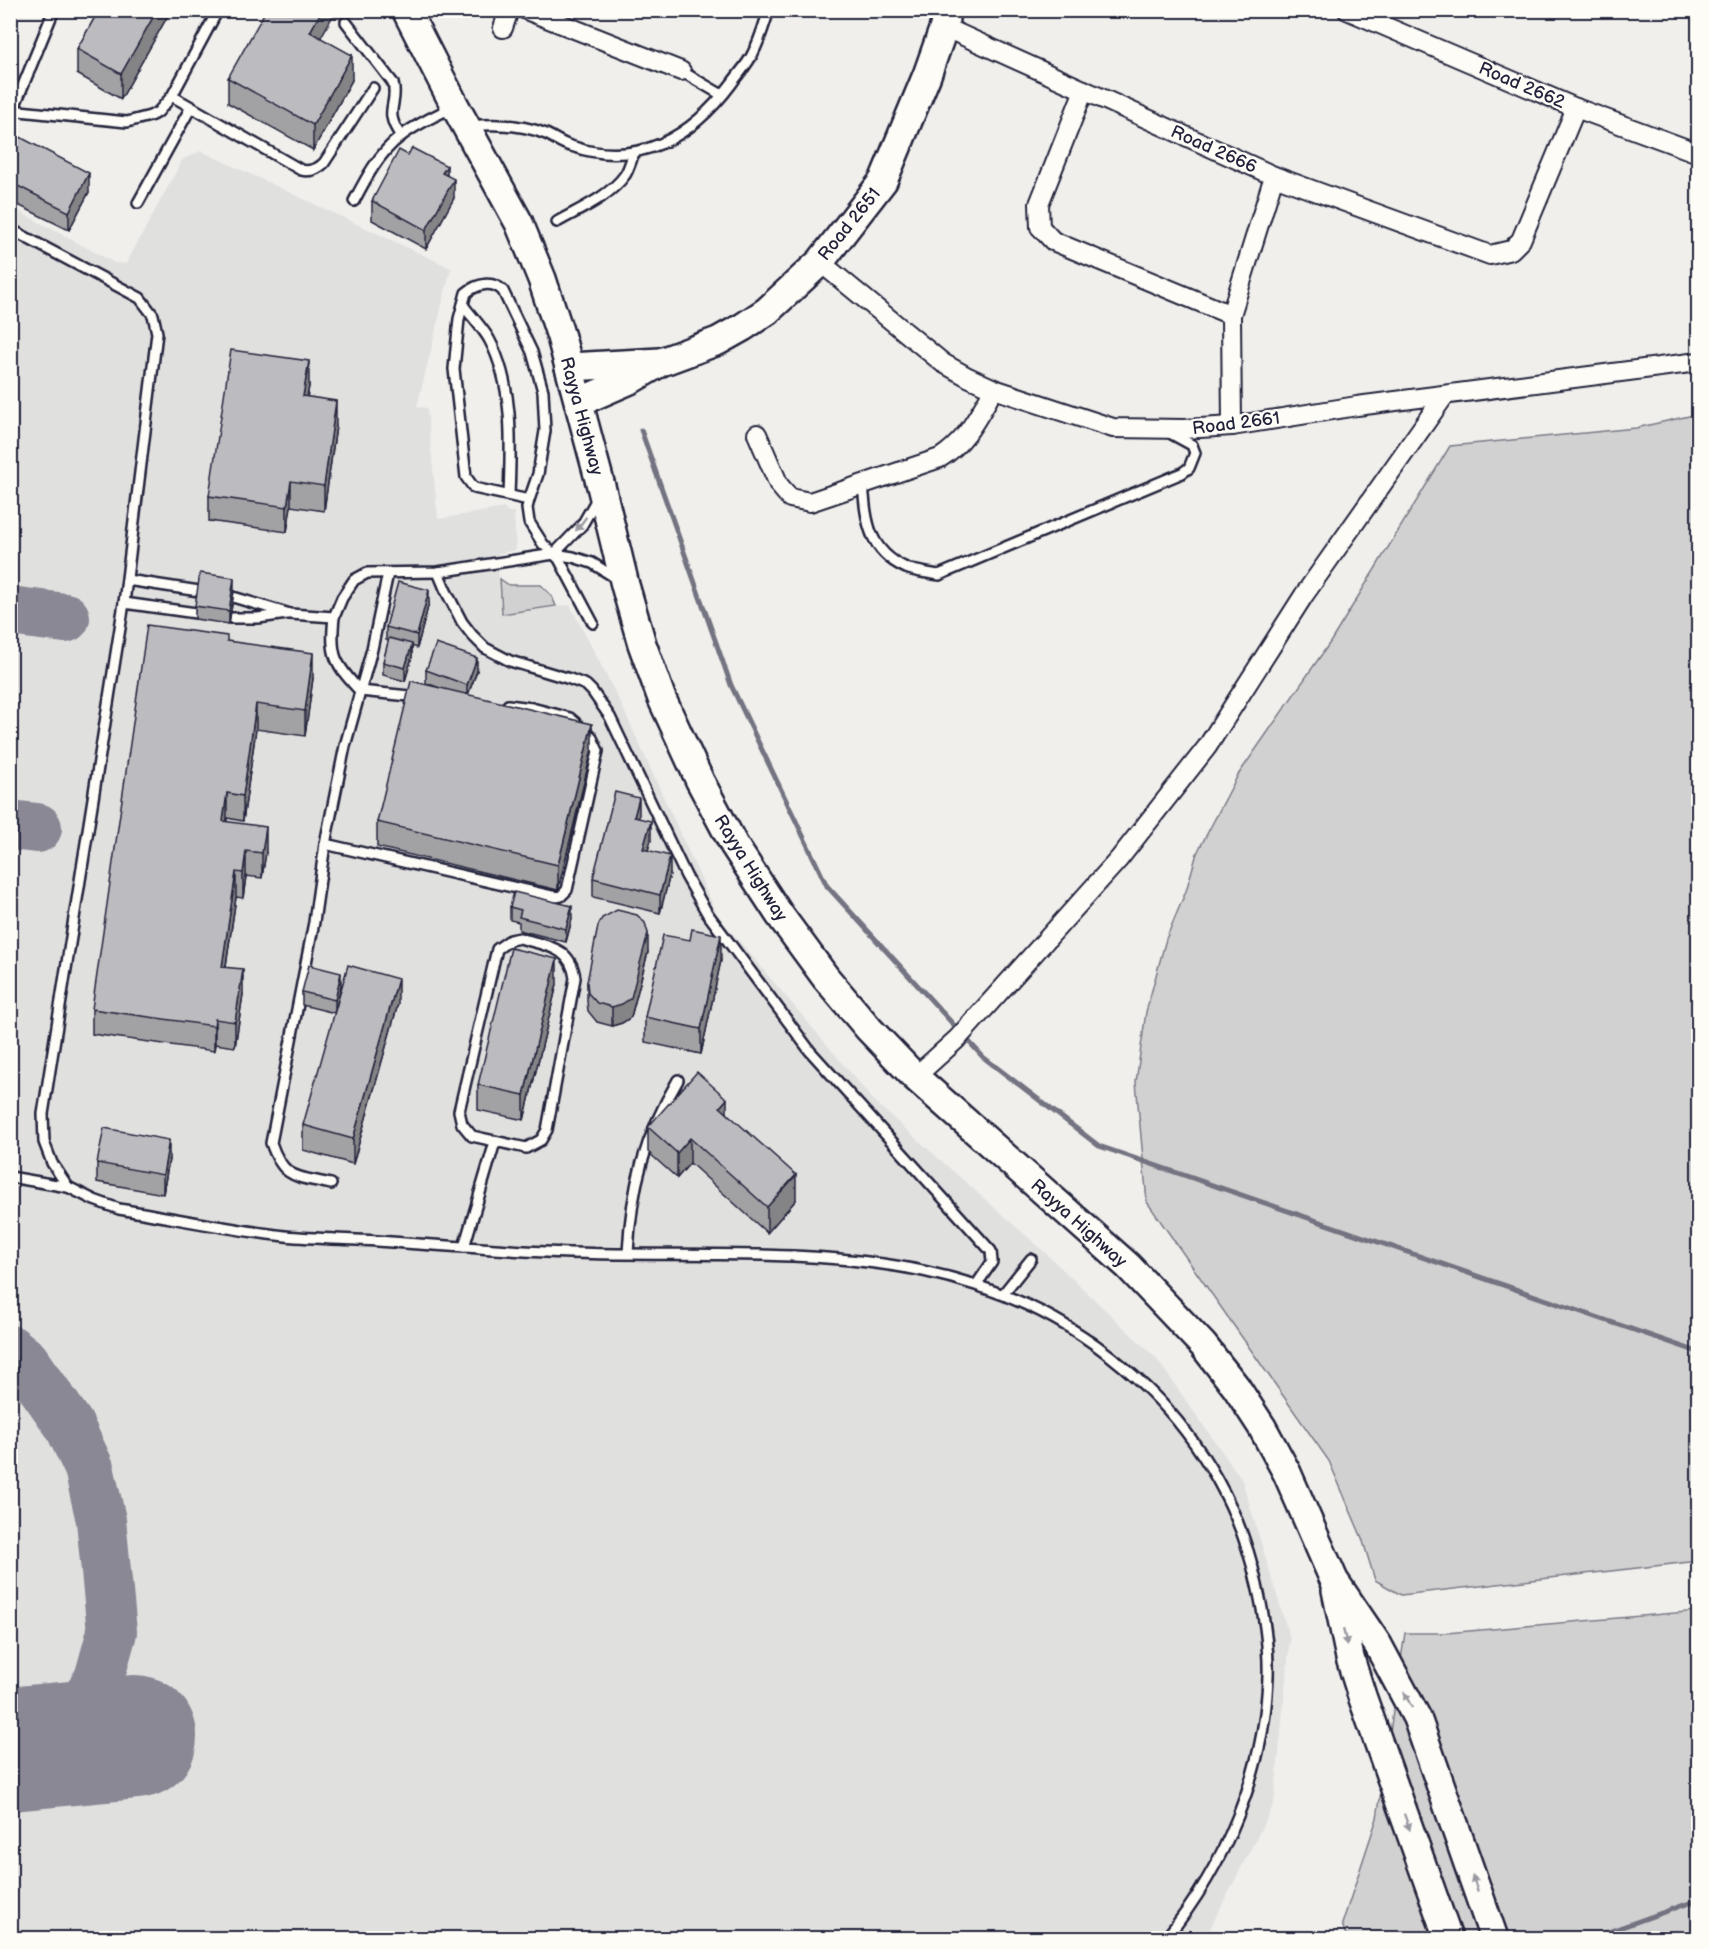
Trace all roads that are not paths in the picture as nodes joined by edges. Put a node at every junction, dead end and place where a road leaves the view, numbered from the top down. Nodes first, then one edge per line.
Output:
1 (54, 10) edge
2 (218, 10) edge
3 (406, 10) edge
4 (509, 10) edge
5 (526, 10) edge
6 (770, 10) edge
7 (1347, 10) edge
8 (945, 19) edge
9 (346, 22) dead end
10 (503, 28) dead end
11 (681, 71) joint
12 (373, 88) dead end
13 (1084, 90) junction
14 (722, 95) junction
15 (172, 96) junction
16 (191, 107) junction
17 (1576, 108) junction
18 (12, 110) edge
19 (461, 116) junction
20 (401, 136) junction
21 (634, 153) junction
22 (1698, 153) edge
23 (1274, 176) junction
24 (354, 201) dead end
25 (138, 203) dead end
26 (557, 222) dead end
27 (10, 229) edge
28 (820, 262) junction
29 (463, 305) junction
30 (1231, 315) junction
31 (661, 362) junction
32 (1698, 362) edge
33 (569, 367) junction
34 (994, 389) junction
35 (1445, 394) junction
36 (579, 402) junction
37 (1232, 426) junction
38 (1161, 430) junction
39 (757, 434) dead end
40 (863, 484) junction
41 (602, 490) junction
42 (509, 495) junction
43 (529, 500) junction
44 (554, 554) junction
45 (438, 572) junction
46 (388, 573) junction
47 (127, 580) junction
48 (625, 585) junction
49 (199, 591) edge
50 (233, 597) edge
51 (124, 603) junction
52 (196, 613) edge
53 (290, 614) junction
54 (334, 617) junction
55 (230, 618) edge
56 (593, 623) dead end
57 (360, 690) junction
58 (425, 698) edge
59 (502, 705) edge
60 (325, 844) junction
61 (915, 1077) junction
62 (678, 1080) dead end
63 (495, 1142) junction
64 (10, 1176) edge
65 (331, 1184) dead end
66 (68, 1187) junction
67 (464, 1247) junction
68 (628, 1253) junction
69 (1031, 1258) dead end
70 (977, 1284) junction
71 (1003, 1294) junction
72 (1334, 1580) junction
73 (1166, 1938) edge
74 (1448, 1938) edge
75 (1494, 1938) edge

1 - 18 lane
2 - 15 lane
3 - 19 main road, Rayya Highway
4 - 10 street
5 - 11 street
6 - 14 lane
7 - 17 street, Road 2662
8 - 13 street, Road 2666
8 - 28 main road, Road 2651
9 - 20 lane
11 - 14 lane
12 - 16 lane
13 - 23 street, Road 2666
13 - 30 street
14 - 21 lane
15 - 16 lane
15 - 18 lane
16 - 25 lane
17 - 22 street, Road 2662
17 - 23 street, Road 2666
19 - 20 lane
19 - 21 lane
19 - 33 main road, Rayya Highway
20 - 24 lane
21 - 26 lane
23 - 30 street
27 - 47 lane
28 - 31 main road, Road 2651
28 - 34 street, Road 2661
29 - 42 lane
29 - 42 lane
29 - 43 lane
30 - 37 street
31 - 33 main road, Road 2651
31 - 36 main road, Road 2651
32 - 35 street, Road 2661
33 - 36 main road, Rayya Highway
34 - 38 street, Road 2661
34 - 40 street
35 - 37 street, Road 2661
35 - 61 street
36 - 41 main road, Rayya Highway
37 - 38 street, Road 2661
38 - 40 lane
39 - 40 street
41 -> 44 lane
41 - 48 main road, Rayya Highway
42 - 43 lane
43 - 44 lane
44 - 45 lane
44 - 48 lane
44 - 56 lane
45 - 46 lane
45 - 70 lane
46 - 54 lane
46 - 57 lane
47 - 49 lane
47 - 51 lane
48 - 61 main road, Rayya Highway
50 - 53 lane
51 - 52 lane
51 - 66 lane
53 - 54 lane
53 - 55 lane
54 - 57 lane
57 - 58 lane
57 - 60 lane
59 - 60 lane
60 - 65 lane
61 - 72 main road, Rayya Highway
62 - 68 lane
63 - 63 lane
63 - 67 lane
64 - 66 lane
66 - 67 lane
67 - 68 lane
68 - 70 lane
69 - 71 lane
70 - 71 lane
71 - 73 lane
72 -> 74 main road
75 -> 72 main road

